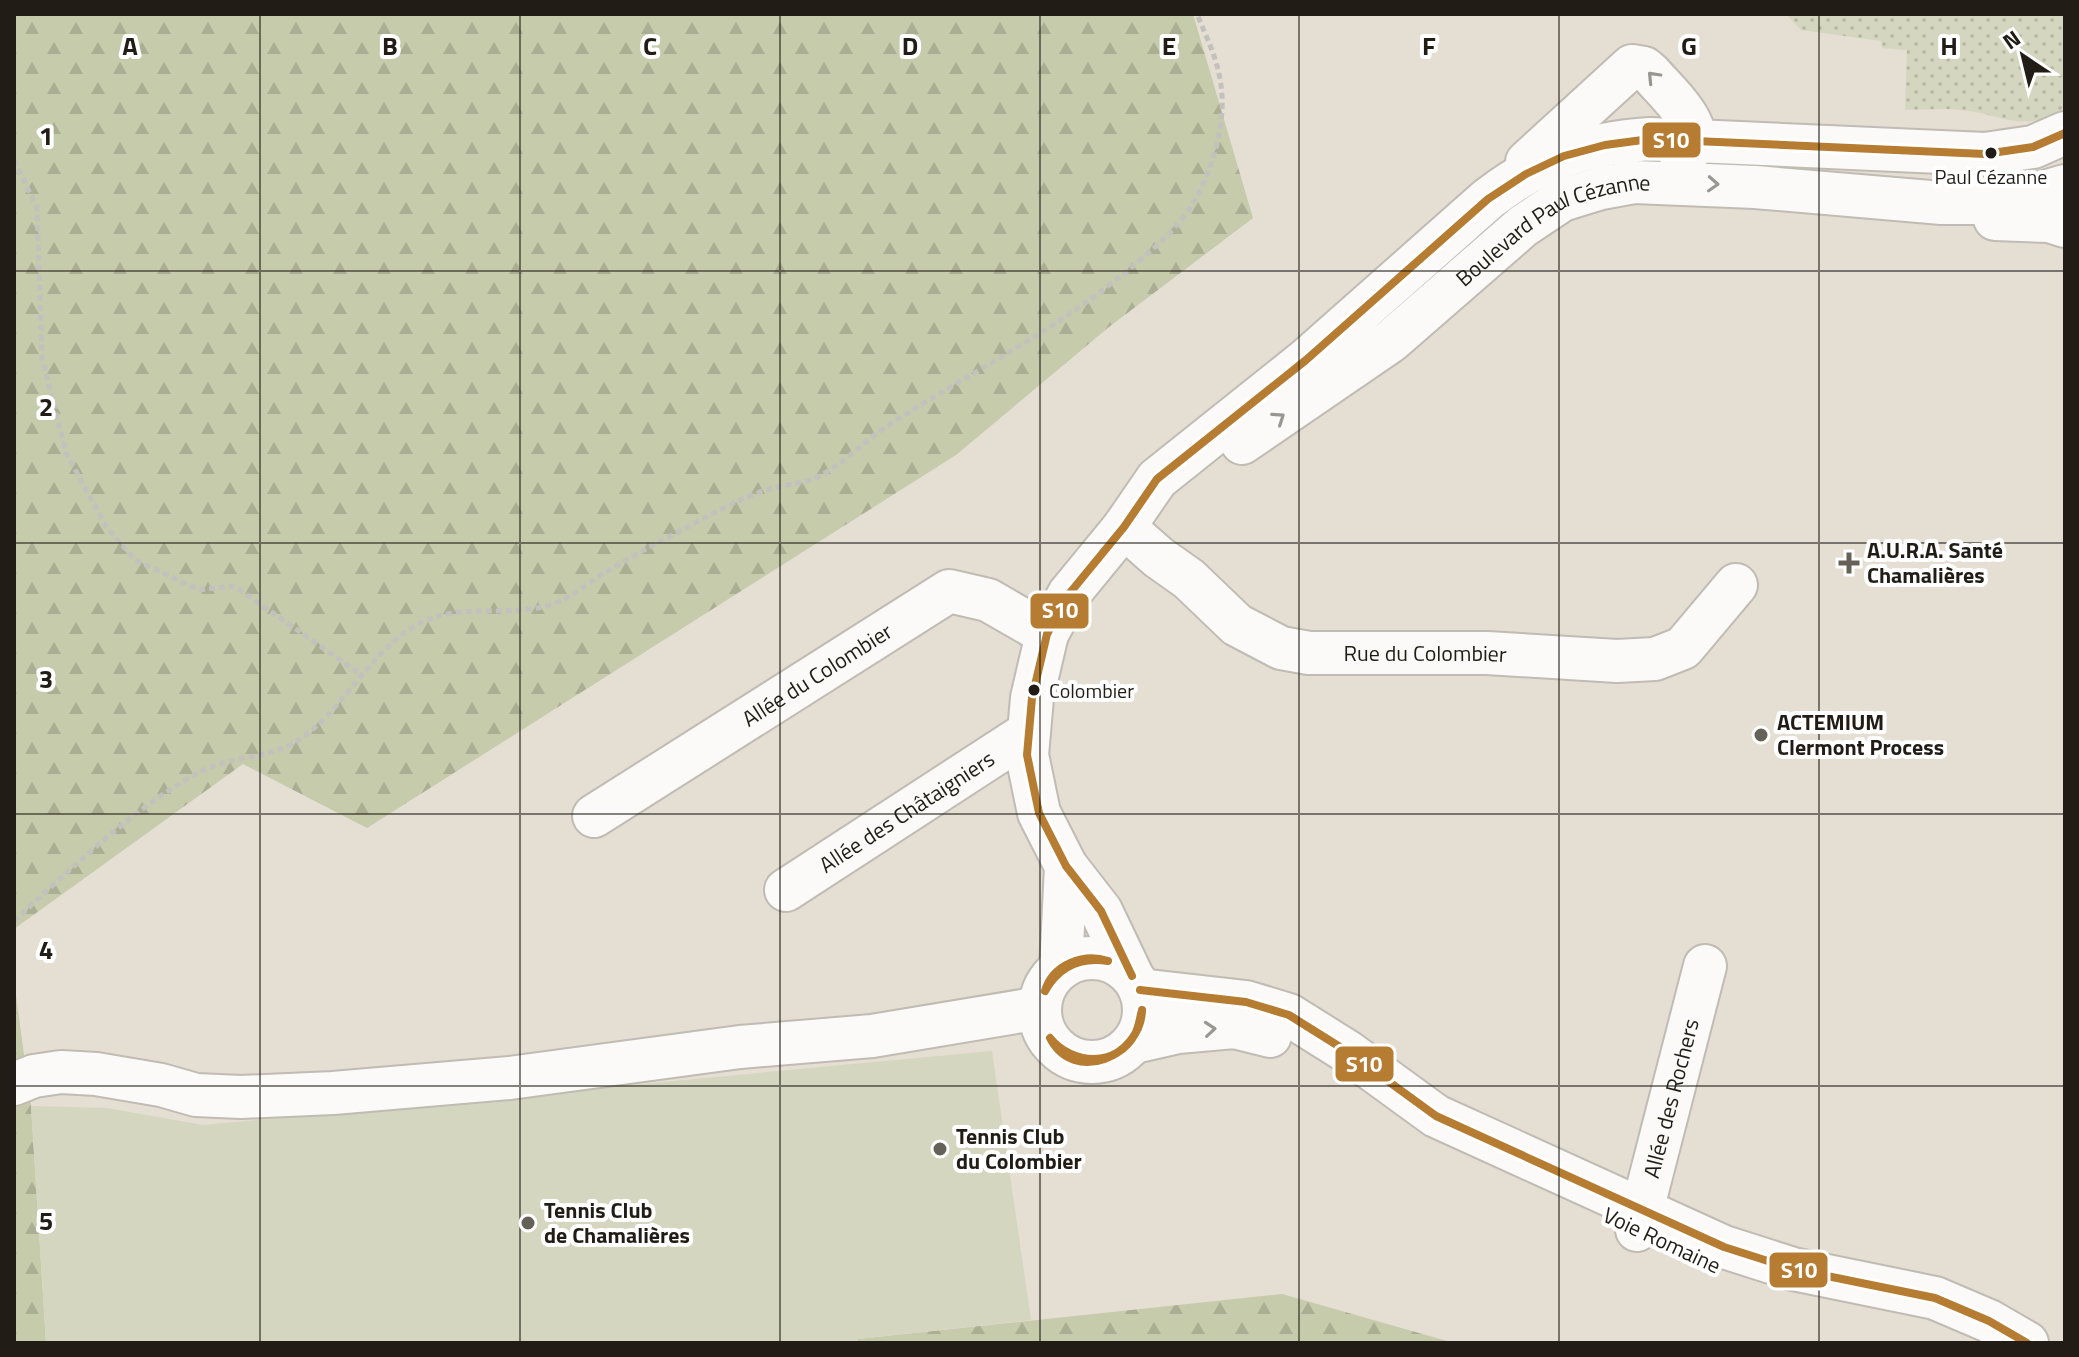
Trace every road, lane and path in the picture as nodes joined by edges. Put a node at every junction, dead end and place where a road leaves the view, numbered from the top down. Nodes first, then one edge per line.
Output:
1 (1197, 14) edge
2 (2065, 133) edge
3 (1696, 140) junction
4 (1800, 146) junction
5 (14, 160) edge
6 (2064, 198) edge
7 (1488, 199) junction
8 (1420, 317) junction
9 (1124, 527) junction
10 (1736, 585) dead end
11 (1047, 634) junction
12 (362, 675) junction
13 (1029, 732) junction
14 (594, 816) dead end
15 (1066, 866) junction
16 (786, 890) dead end
17 (14, 921) edge
18 (1705, 966) dead end
19 (1061, 968) junction
20 (1136, 983) junction
21 (1043, 1022) junction
22 (1134, 1042) junction
23 (14, 1084) edge
24 (1640, 1220) junction
25 (1986, 1343) edge
26 (2027, 1343) edge

1 - 12 path
2 - 4 street, Boulevard Paul Cézanne
3 - 4 street, Boulevard Paul Cézanne
3 - 7 street, Boulevard Paul Cézanne
3 -> 7 street
3 - 8 street
4 - 6 street
5 - 12 path
8 -> 6 street, Boulevard Paul Cézanne
7 - 9 street, Boulevard Paul Cézanne
9 -> 8 street, Boulevard Paul Cézanne
9 - 10 street, Rue du Colombier
9 - 11 street, Boulevard Paul Cézanne
11 - 13 street, Boulevard Paul Cézanne
11 - 14 street, Allée du Colombier
12 - 17 path
13 - 15 street, Boulevard Paul Cézanne
13 - 16 street, Allée des Châtaigniers
15 - 19 street, Boulevard Paul Cézanne
15 - 20 street, Boulevard Paul Cézanne
18 - 24 street, Allée des Rochers
19 - 20 street
19 - 21 street
20 - 22 street
20 - 24 street, Voie Romaine
21 - 22 street
21 - 23 street
22 -> 24 street, Voie Romaine
24 - 25 street, Voie Romaine
24 - 26 street, Voie Romaine

